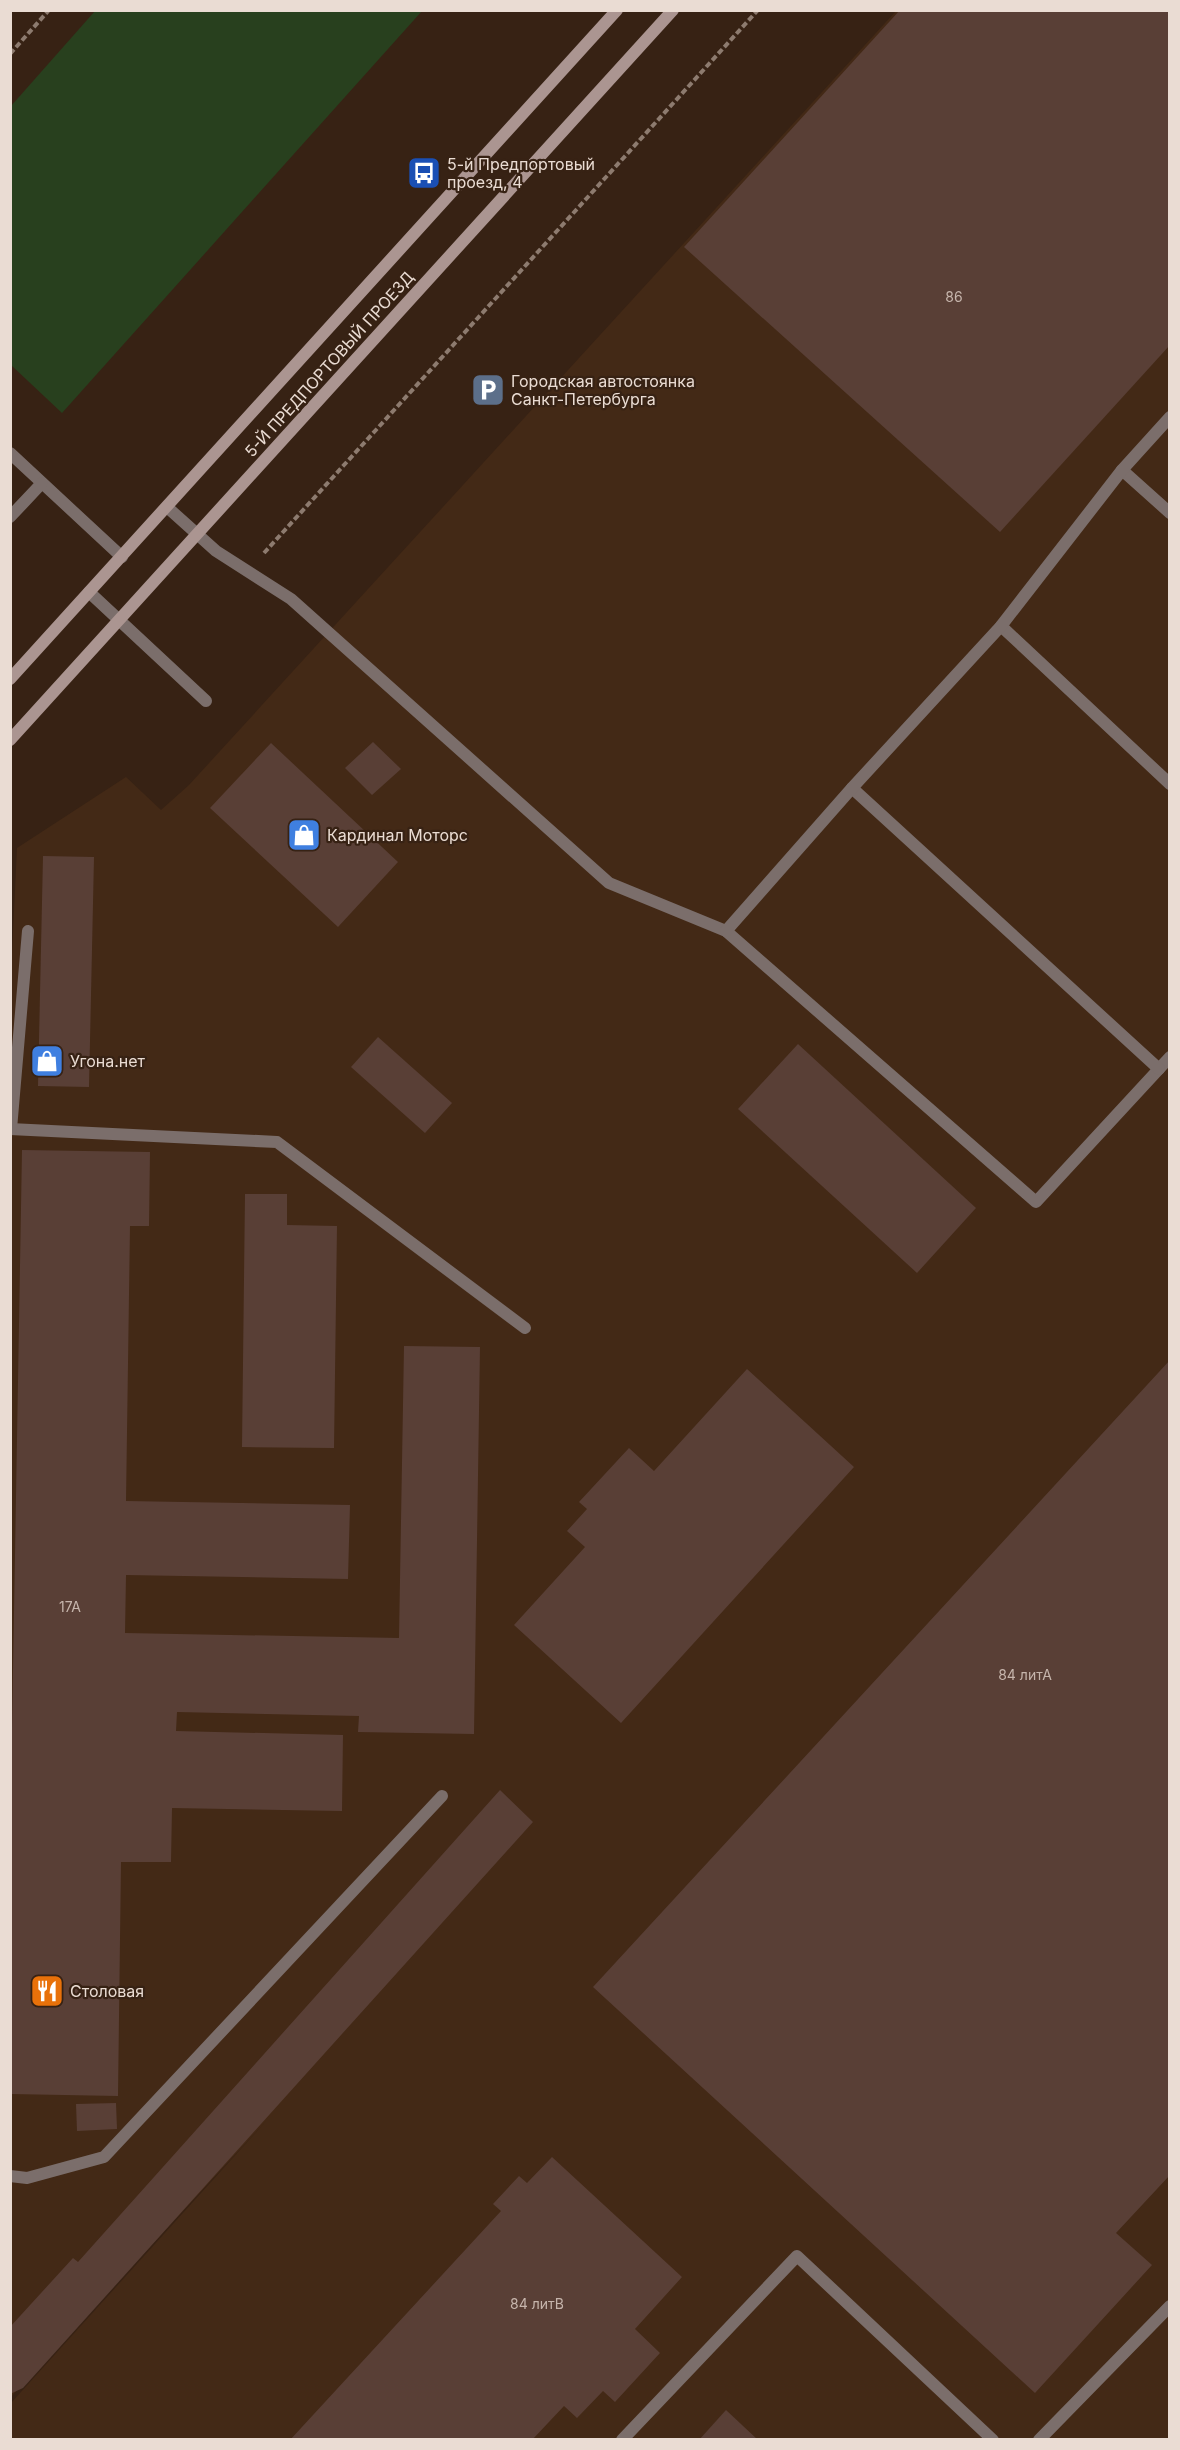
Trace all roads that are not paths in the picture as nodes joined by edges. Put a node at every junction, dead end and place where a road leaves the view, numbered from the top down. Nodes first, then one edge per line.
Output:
1 (617, 10) edge
2 (674, 10) edge
3 (1170, 417) edge
4 (10, 453) edge
5 (1122, 470) junction
6 (42, 483) junction
7 (166, 507) junction
8 (1170, 513) edge
9 (10, 517) edge
10 (197, 535) junction
11 (122, 557) junction
12 (89, 592) junction
13 (120, 620) junction
14 (1000, 626) junction
15 (10, 679) edge
16 (206, 701) dead end
17 (10, 740) edge
18 (1170, 783) edge
19 (852, 788) junction
20 (28, 931) dead end
21 (726, 931) junction
22 (1170, 1057) edge
23 (1159, 1069) junction
24 (11, 1129) edge
25 (525, 1328) dead end
26 (442, 1796) dead end
27 (10, 2176) edge
28 (1170, 2306) edge
29 (622, 2439) edge
30 (993, 2439) edge
31 (1039, 2439) edge

1 - 7 street, 5-Й ПРЕДПОРТОВЫЙ ПРОЕЗД
2 - 10 street, 5-Й ПРЕДПОРТОВЫЙ ПРОЕЗД
3 - 5 lane
4 - 6 lane
5 - 8 lane
5 - 14 lane
6 - 9 lane
6 - 11 lane
7 - 10 lane
7 - 11 street, 5-Й ПРЕДПОРТОВЫЙ ПРОЕЗД
10 - 13 street, 5-Й ПРЕДПОРТОВЫЙ ПРОЕЗД
10 - 21 lane
11 - 12 street, 5-Й ПРЕДПОРТОВЫЙ ПРОЕЗД
12 - 13 lane
12 - 15 street, 5-Й ПРЕДПОРТОВЫЙ ПРОЕЗД
13 - 16 lane
13 - 17 street, 5-Й ПРЕДПОРТОВЫЙ ПРОЕЗД
14 - 18 lane
14 - 19 lane
19 - 21 lane
19 - 23 lane
20 - 24 lane
21 - 23 lane
22 - 23 lane
24 - 25 lane
26 - 27 lane
28 - 31 lane
29 - 30 lane

